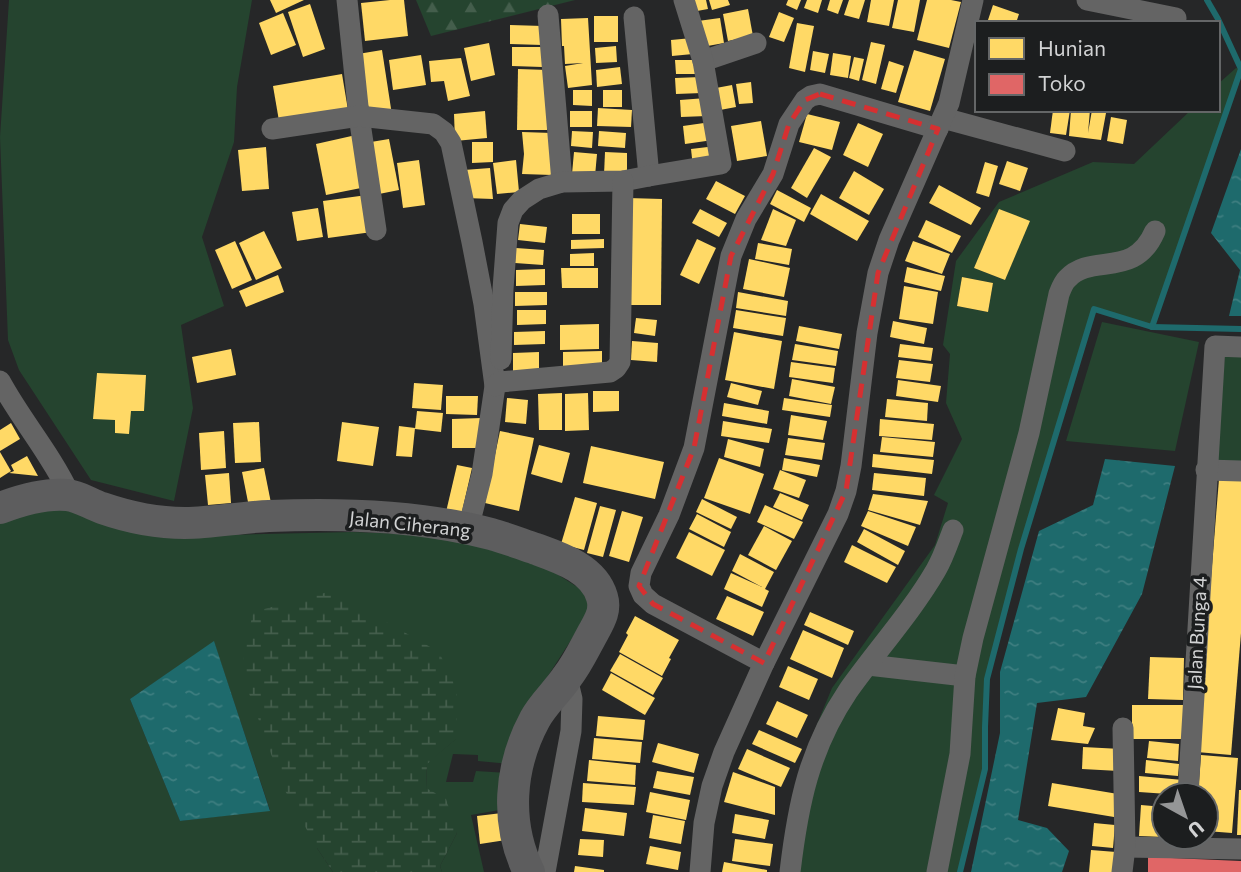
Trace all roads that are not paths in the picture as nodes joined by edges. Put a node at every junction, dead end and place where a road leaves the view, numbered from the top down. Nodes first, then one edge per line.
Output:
1 (347, 0) edge
2 (684, 0) edge
3 (973, 0) edge
4 (1087, 0) edge
5 (1167, 0) edge
6 (548, 15) dead end
7 (634, 17) dead end
8 (756, 43) dead end
9 (703, 61) junction
10 (359, 116) junction
11 (941, 123) junction
12 (272, 129) dead end
13 (1065, 151) dead end
14 (649, 176) junction
15 (623, 181) junction
16 (562, 182) junction
17 (376, 230) dead end
18 (1155, 231) dead end
19 (1241, 347) edge
20 (0, 381) edge
21 (498, 384) junction
22 (1206, 470) junction
23 (1241, 471) edge
24 (70, 495) junction
25 (0, 508) edge
26 (468, 529) junction
27 (953, 530) dead end
28 (764, 663) junction
29 (868, 665) junction
30 (965, 676) junction
31 (567, 678) junction
32 (1123, 728) dead end
33 (1189, 781) edge
34 (1150, 844) edge
35 (1125, 846) junction
36 (1220, 846) edge
37 (1241, 849) edge
38 (529, 872) edge
39 (545, 872) edge
40 (699, 872) edge
41 (790, 872) edge
42 (936, 872) edge
43 (1122, 872) edge

1 - 10 street
2 - 9 street
3 - 11 street
4 - 5 street
6 - 16 street
7 - 14 street
8 - 9 street
9 - 14 street
10 - 12 street
10 - 17 street
10 - 21 street
11 - 13 street
11 - 28 street
11 - 28 street
14 - 15 street
15 - 16 street
15 - 21 street
16 - 21 street
18 - 30 street
19 - 22 street, Jalan Bunga 4
20 - 24 street
21 - 26 street
22 - 23 street
22 - 33 street, Jalan Bunga 4
24 - 25 street, Jalan Ciherang
24 - 26 street, Jalan Ciherang
26 - 31 street, Jalan Ciherang
27 - 29 street
28 - 40 street
29 - 30 street
29 - 41 street
30 - 42 street
31 - 38 street, Jalan Ciherang
31 - 39 street
32 - 35 street
34 - 35 street
35 - 43 street
36 - 37 street

